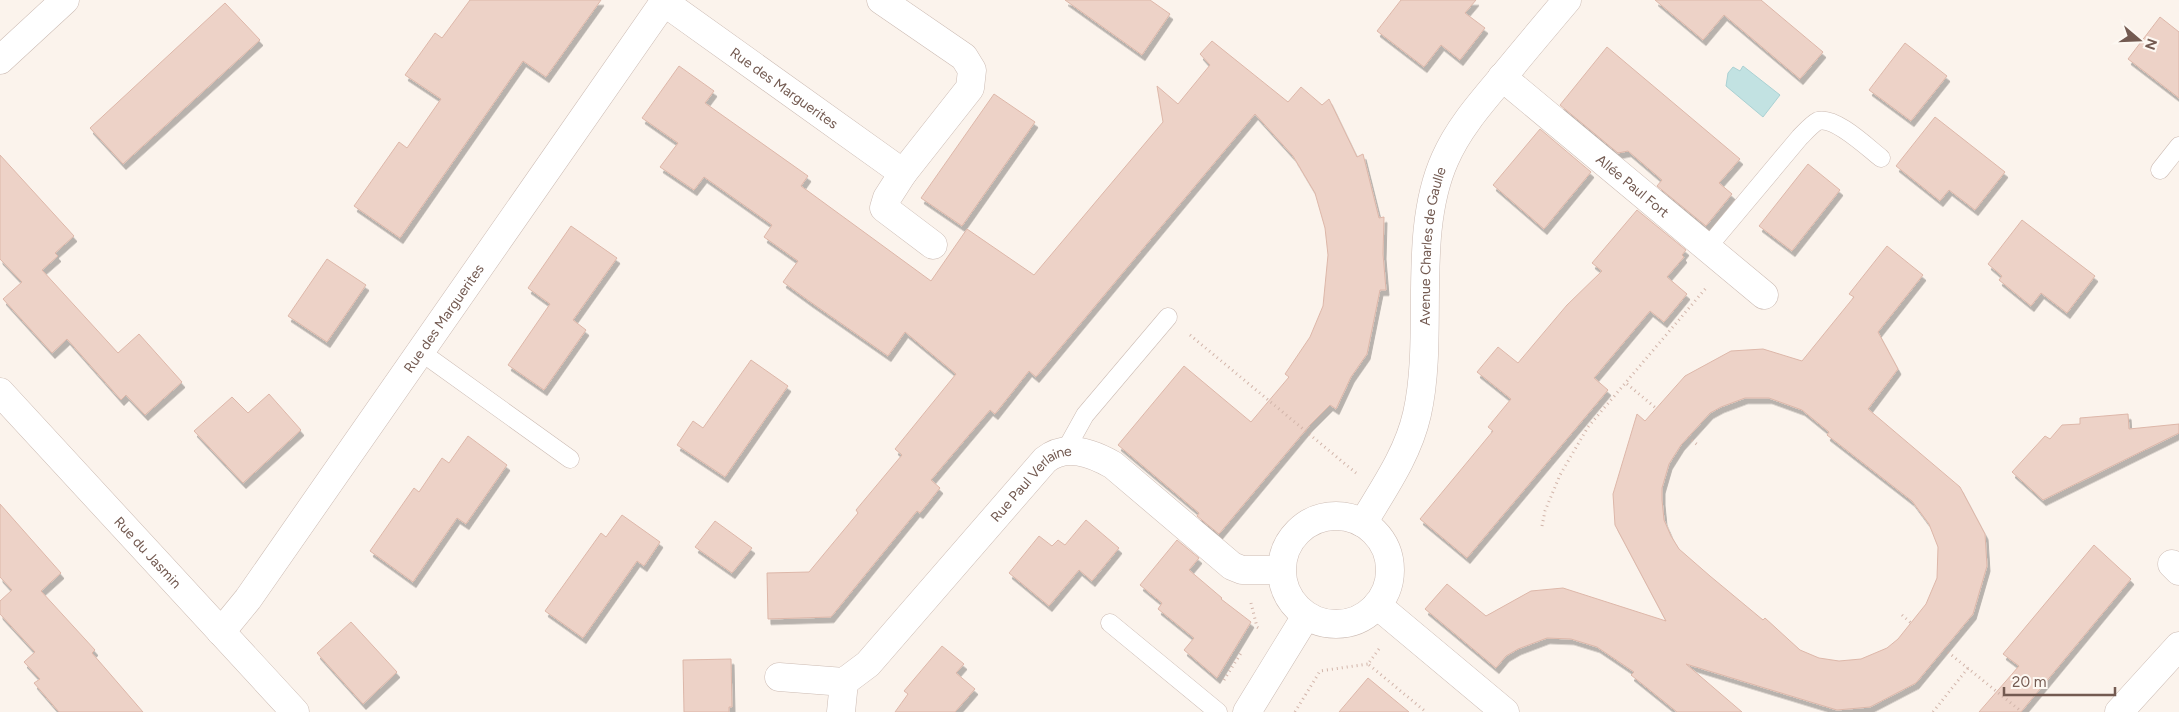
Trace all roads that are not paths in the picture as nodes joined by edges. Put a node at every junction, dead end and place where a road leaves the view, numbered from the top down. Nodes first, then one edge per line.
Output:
1 (65, 0) edge
2 (882, 0) edge
3 (1567, 0) edge
4 (665, 1) edge
5 (0, 60) edge
6 (1502, 77) junction
7 (2179, 146) edge
8 (1881, 158) dead end
9 (2160, 170) dead end
10 (904, 173) junction
11 (932, 245) dead end
12 (1717, 256) junction
13 (1764, 295) dead end
14 (1168, 317) road end
15 (422, 352) junction
16 (0, 392) edge
17 (1065, 451) junction
18 (570, 459) dead end
19 (1364, 523) junction
20 (1281, 570) junction
21 (1377, 605) junction
22 (1306, 616) junction
23 (1110, 623) dead end
24 (222, 632) junction
25 (2179, 646) edge
26 (779, 676) dead end
27 (844, 682) junction
28 (1213, 708) edge
29 (1494, 709) edge
30 (295, 712) edge
31 (841, 712) edge
32 (1247, 712) edge
33 (2119, 712) edge

1 - 5 street
2 - 10 street
3 - 6 street, Avenue Charles de Gaulle
4 - 10 street, Rue des Marguerites
4 - 15 street, Rue des Marguerites
6 - 12 street, Allée Paul Fort
6 - 19 street, Avenue Charles de Gaulle
7 - 9 lane
8 - 12 lane
10 - 11 street
12 - 13 street, Allée Paul Fort
14 - 17 lane
15 - 18 lane
15 - 24 street, Rue des Marguerites
16 - 24 street, Rue du Jasmin
17 - 20 street, Rue Paul Verlaine
17 - 27 street, Rue Paul Verlaine
19 - 20 street
19 - 21 street
20 - 22 street
21 - 22 street
21 - 29 street
22 - 32 street
23 - 28 lane
24 - 30 street, Rue du Jasmin
25 - 33 street
26 - 27 street
27 - 31 street

